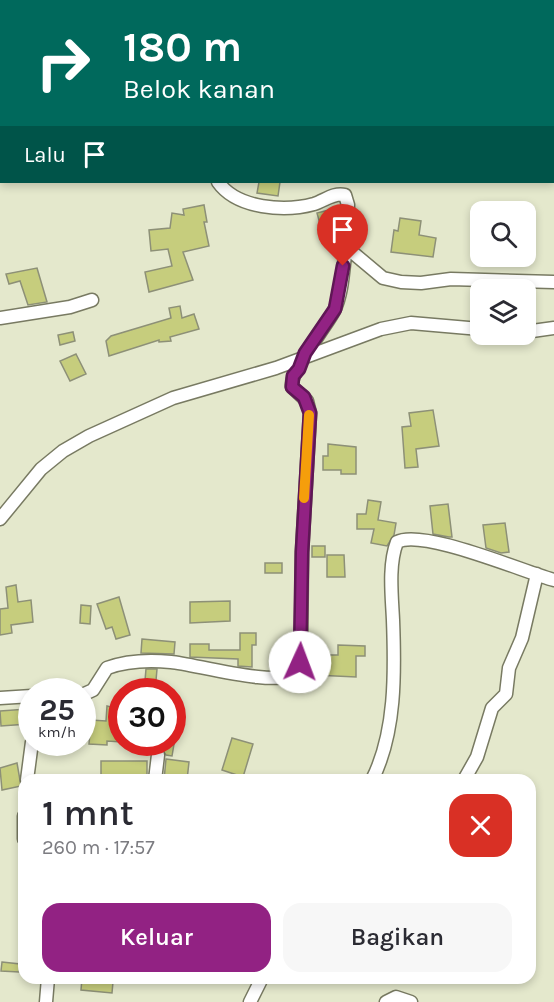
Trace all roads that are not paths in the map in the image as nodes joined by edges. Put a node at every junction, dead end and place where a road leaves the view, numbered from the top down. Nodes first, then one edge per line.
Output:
1 (219, 183) edge
2 (346, 248) junction
3 (554, 282) edge
4 (92, 300) dead end
5 (0, 318) edge
6 (470, 328) edge
7 (554, 328) edge
8 (536, 330) edge
9 (303, 357) junction
10 (0, 519) edge
11 (537, 574) junction
12 (554, 580) edge
13 (96, 685) edge
14 (18, 697) edge
15 (0, 698) edge
16 (30, 756) edge
17 (158, 756) edge
18 (28, 774) edge
19 (156, 774) edge
20 (375, 774) edge
21 (467, 774) edge
22 (48, 984) edge
23 (259, 984) edge
24 (46, 1002) edge
25 (250, 1002) edge
26 (386, 1002) edge
27 (411, 1002) edge

1 - 2 street
2 - 3 street
2 - 9 street
4 - 5 street
6 - 9 street
7 - 8 street
9 - 10 street
9 - 13 street
11 - 12 street
11 - 20 street
11 - 21 street
14 - 15 street
16 - 18 street
17 - 19 street
22 - 24 street
23 - 25 street
26 - 27 street

